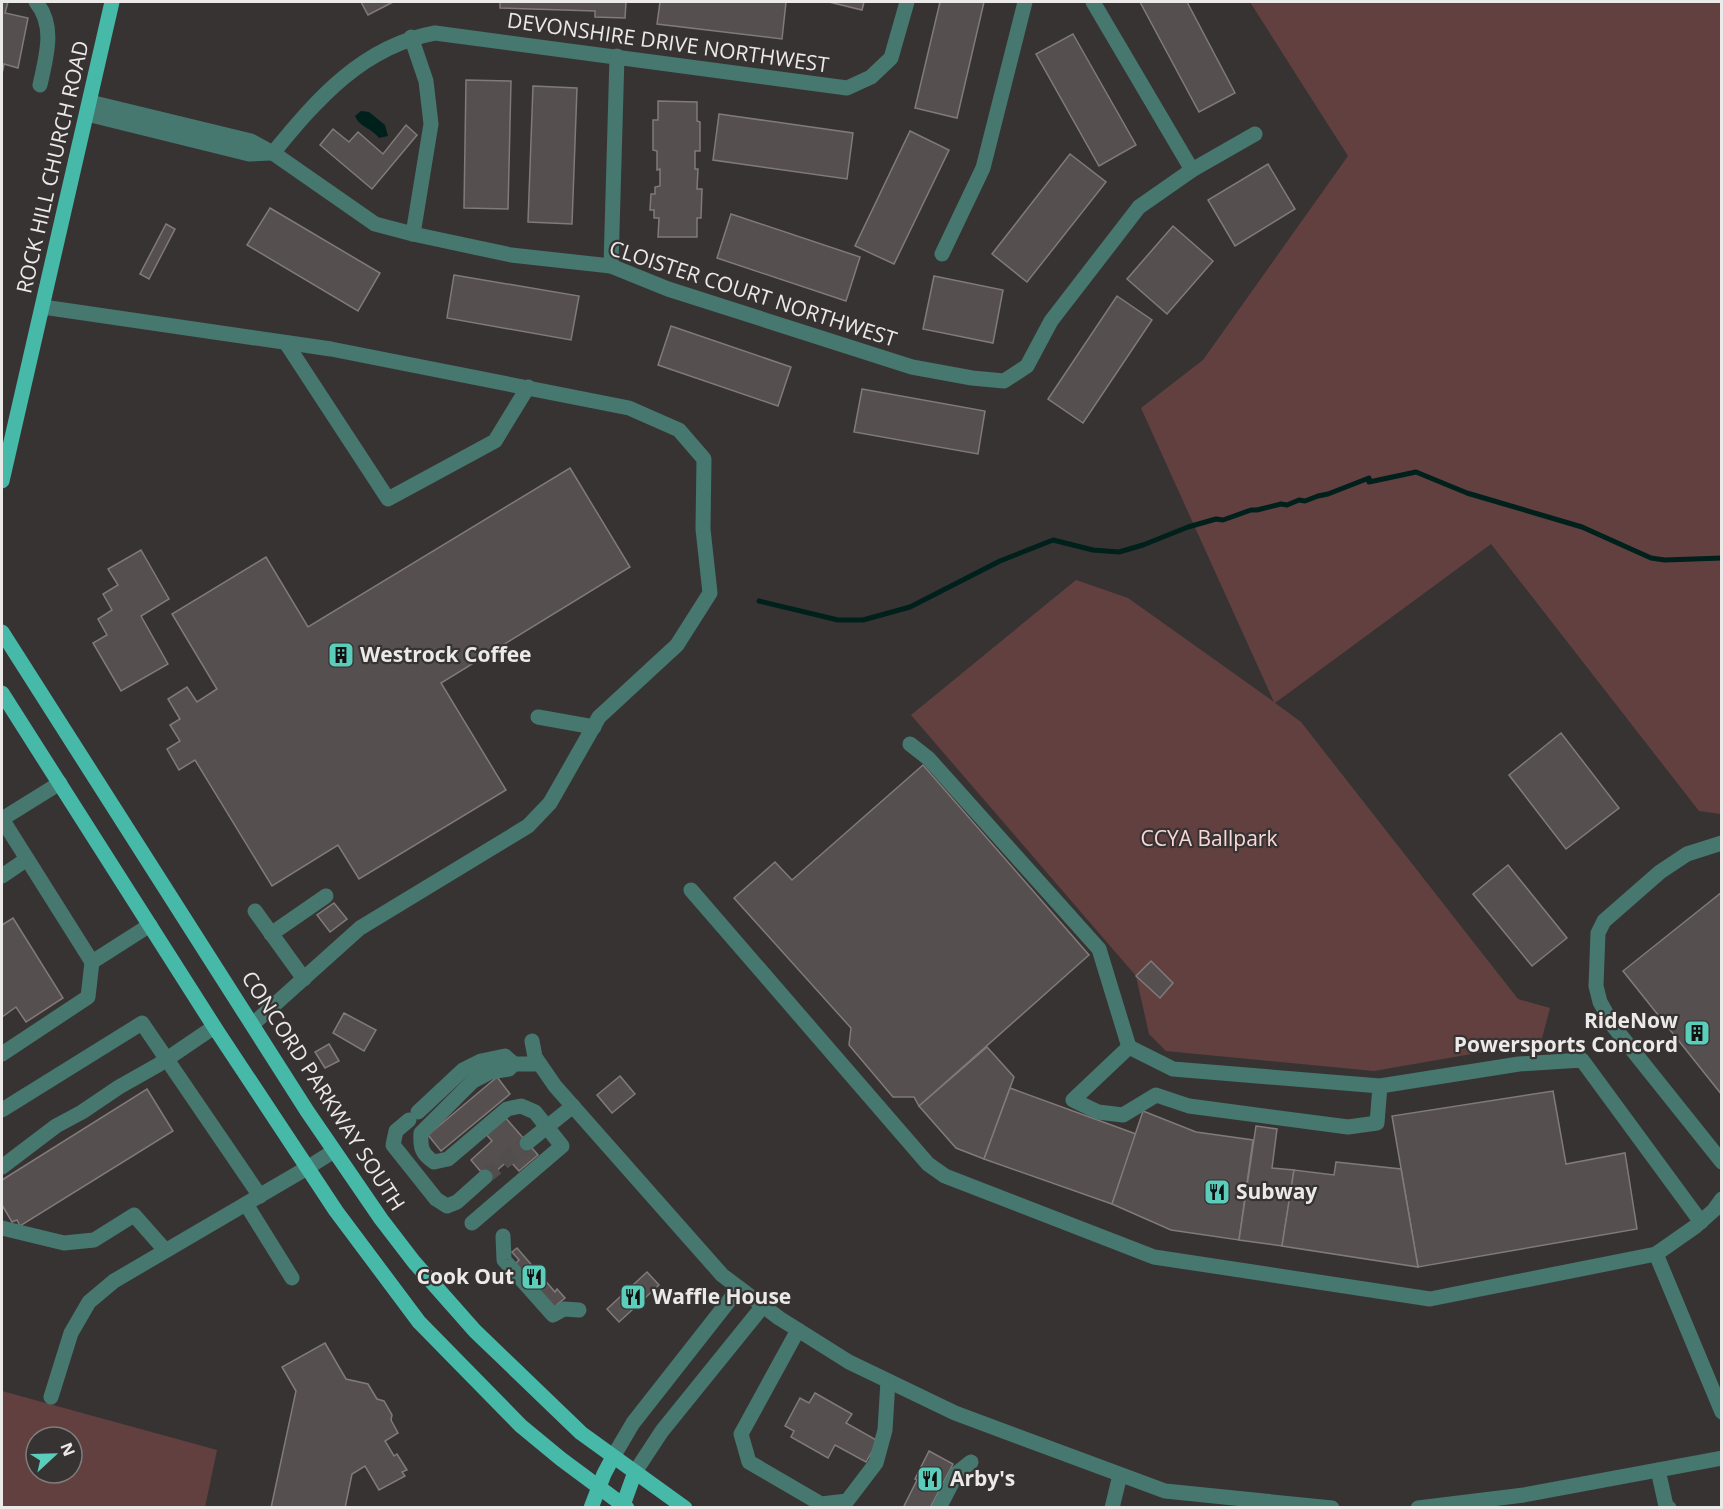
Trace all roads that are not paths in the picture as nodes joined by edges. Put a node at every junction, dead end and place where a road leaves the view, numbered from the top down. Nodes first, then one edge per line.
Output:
1 (36, 2) edge
2 (112, 2) edge
3 (906, 2) edge
4 (1025, 2) edge
5 (1093, 2) edge
6 (411, 37) junction
7 (617, 56) junction
8 (40, 85) dead end
9 (88, 108) junction
10 (1255, 134) dead end
11 (273, 153) junction
12 (1192, 170) junction
13 (413, 234) junction
14 (942, 254) dead end
15 (611, 266) junction
16 (43, 307) junction
17 (286, 343) junction
18 (528, 387) junction
19 (2, 481) edge
20 (2, 632) edge
21 (2, 693) edge
22 (538, 717) dead end
23 (594, 727) junction
24 (910, 744) dead end
25 (60, 783) junction
26 (2, 819) edge
27 (1722, 843) edge
28 (27, 859) junction
29 (2, 876) edge
30 (691, 890) dead end
31 (326, 896) dead end
32 (255, 911) dead end
33 (150, 925) junction
34 (271, 934) junction
35 (92, 962) junction
36 (304, 979) junction
37 (253, 1024) junction
38 (214, 1027) junction
39 (532, 1041) dead end
40 (1129, 1047) junction
41 (2, 1054) edge
42 (166, 1060) junction
43 (514, 1064) junction
44 (539, 1064) junction
45 (1380, 1086) junction
46 (573, 1106) junction
47 (2, 1110) edge
48 (547, 1127) junction
49 (527, 1143) tunnel mouth
50 (334, 1151) junction
51 (1722, 1162) edge
52 (2, 1167) edge
53 (307, 1168) junction
54 (485, 1177) tunnel mouth
55 (260, 1196) junction
56 (246, 1204) junction
57 (1719, 1210) edge
58 (472, 1222) dead end
59 (1701, 1222) junction
60 (2, 1228) edge
61 (503, 1236) dead end
62 (165, 1250) junction
63 (1656, 1254) junction
64 (292, 1278) dead end
65 (739, 1288) junction
66 (764, 1306) junction
67 (579, 1310) dead end
68 (798, 1330) junction
69 (888, 1381) junction
70 (51, 1397) dead end
71 (1722, 1412) edge
72 (613, 1457) junction
73 (1722, 1458) edge
74 (971, 1462) dead end
75 (1658, 1470) junction
76 (635, 1472) junction
77 (1120, 1475) junction
78 (598, 1487) junction
79 (1526, 1501) edge
80 (1232, 1503) edge
81 (624, 1507) edge
82 (1663, 1507) edge
83 (591, 1508) edge
84 (685, 1508) edge
85 (939, 1508) edge
86 (1112, 1508) edge
87 (1332, 1508) edge
88 (1418, 1508) edge

1 - 8 street
2 - 9 main road, ROCK HILL CHURCH ROAD
3 - 7 street, DEVONSHIRE DRIVE NORTHWEST
4 - 14 street
5 - 12 street
6 - 7 street, DEVONSHIRE DRIVE NORTHWEST
6 - 11 street, DEVONSHIRE DRIVE NORTHWEST
6 - 13 street
7 - 15 street
9 - 11 street, CLOISTER COURT NORTHWEST
9 - 16 main road, ROCK HILL CHURCH ROAD
10 - 12 street, CLOISTER COURT NORTHWEST
11 - 13 street, CLOISTER COURT NORTHWEST
12 - 15 street, CLOISTER COURT NORTHWEST
13 - 15 street, CLOISTER COURT NORTHWEST
16 - 17 street
16 - 19 main road, ROCK HILL CHURCH ROAD
17 - 18 street
17 - 18 street
18 - 23 street
20 - 37 main road, CONCORD PARKWAY SOUTH
21 - 25 main road
22 - 23 street
23 - 36 street
24 - 40 street
25 - 26 street
25 - 33 main road
26 - 28 street
27 - 51 street
28 - 29 street
28 - 35 street
30 - 63 street
31 - 34 street
32 - 34 street
33 - 35 street
33 - 38 main road
34 - 36 street
35 - 41 street
36 - 37 street
37 - 50 main road, CONCORD PARKWAY SOUTH
38 - 42 street
38 - 53 main road
39 - 44 street
40 - 45 street
40 - 45 street
42 - 47 street
42 - 52 street
42 - 55 street
43 - 44 street
43 - 48 street
43 - 54 street
44 - 46 street
45 - 59 street
46 - 48 street
46 - 65 street
48 - 49 street
48 - 58 street
50 - 53 street
50 - 72 main road, CONCORD PARKWAY SOUTH
53 - 55 street
53 - 78 main road
55 - 56 street
56 - 62 street
56 - 64 street
57 - 59 street
59 - 63 street
60 - 62 street
61 - 67 street
62 - 70 street
63 - 71 street
65 - 66 street
65 - 72 street
66 - 68 street
66 - 76 street
68 - 69 street
68 - 69 street
69 - 77 street
72 - 76 main road, CONCORD PARKWAY SOUTH
72 - 78 main road
73 - 75 street
74 - 85 street
75 - 79 street
75 - 82 street
76 - 81 main road
76 - 84 main road, CONCORD PARKWAY SOUTH
77 - 80 street
77 - 86 street
78 - 81 main road
78 - 83 main road
79 - 88 street
80 - 87 street

